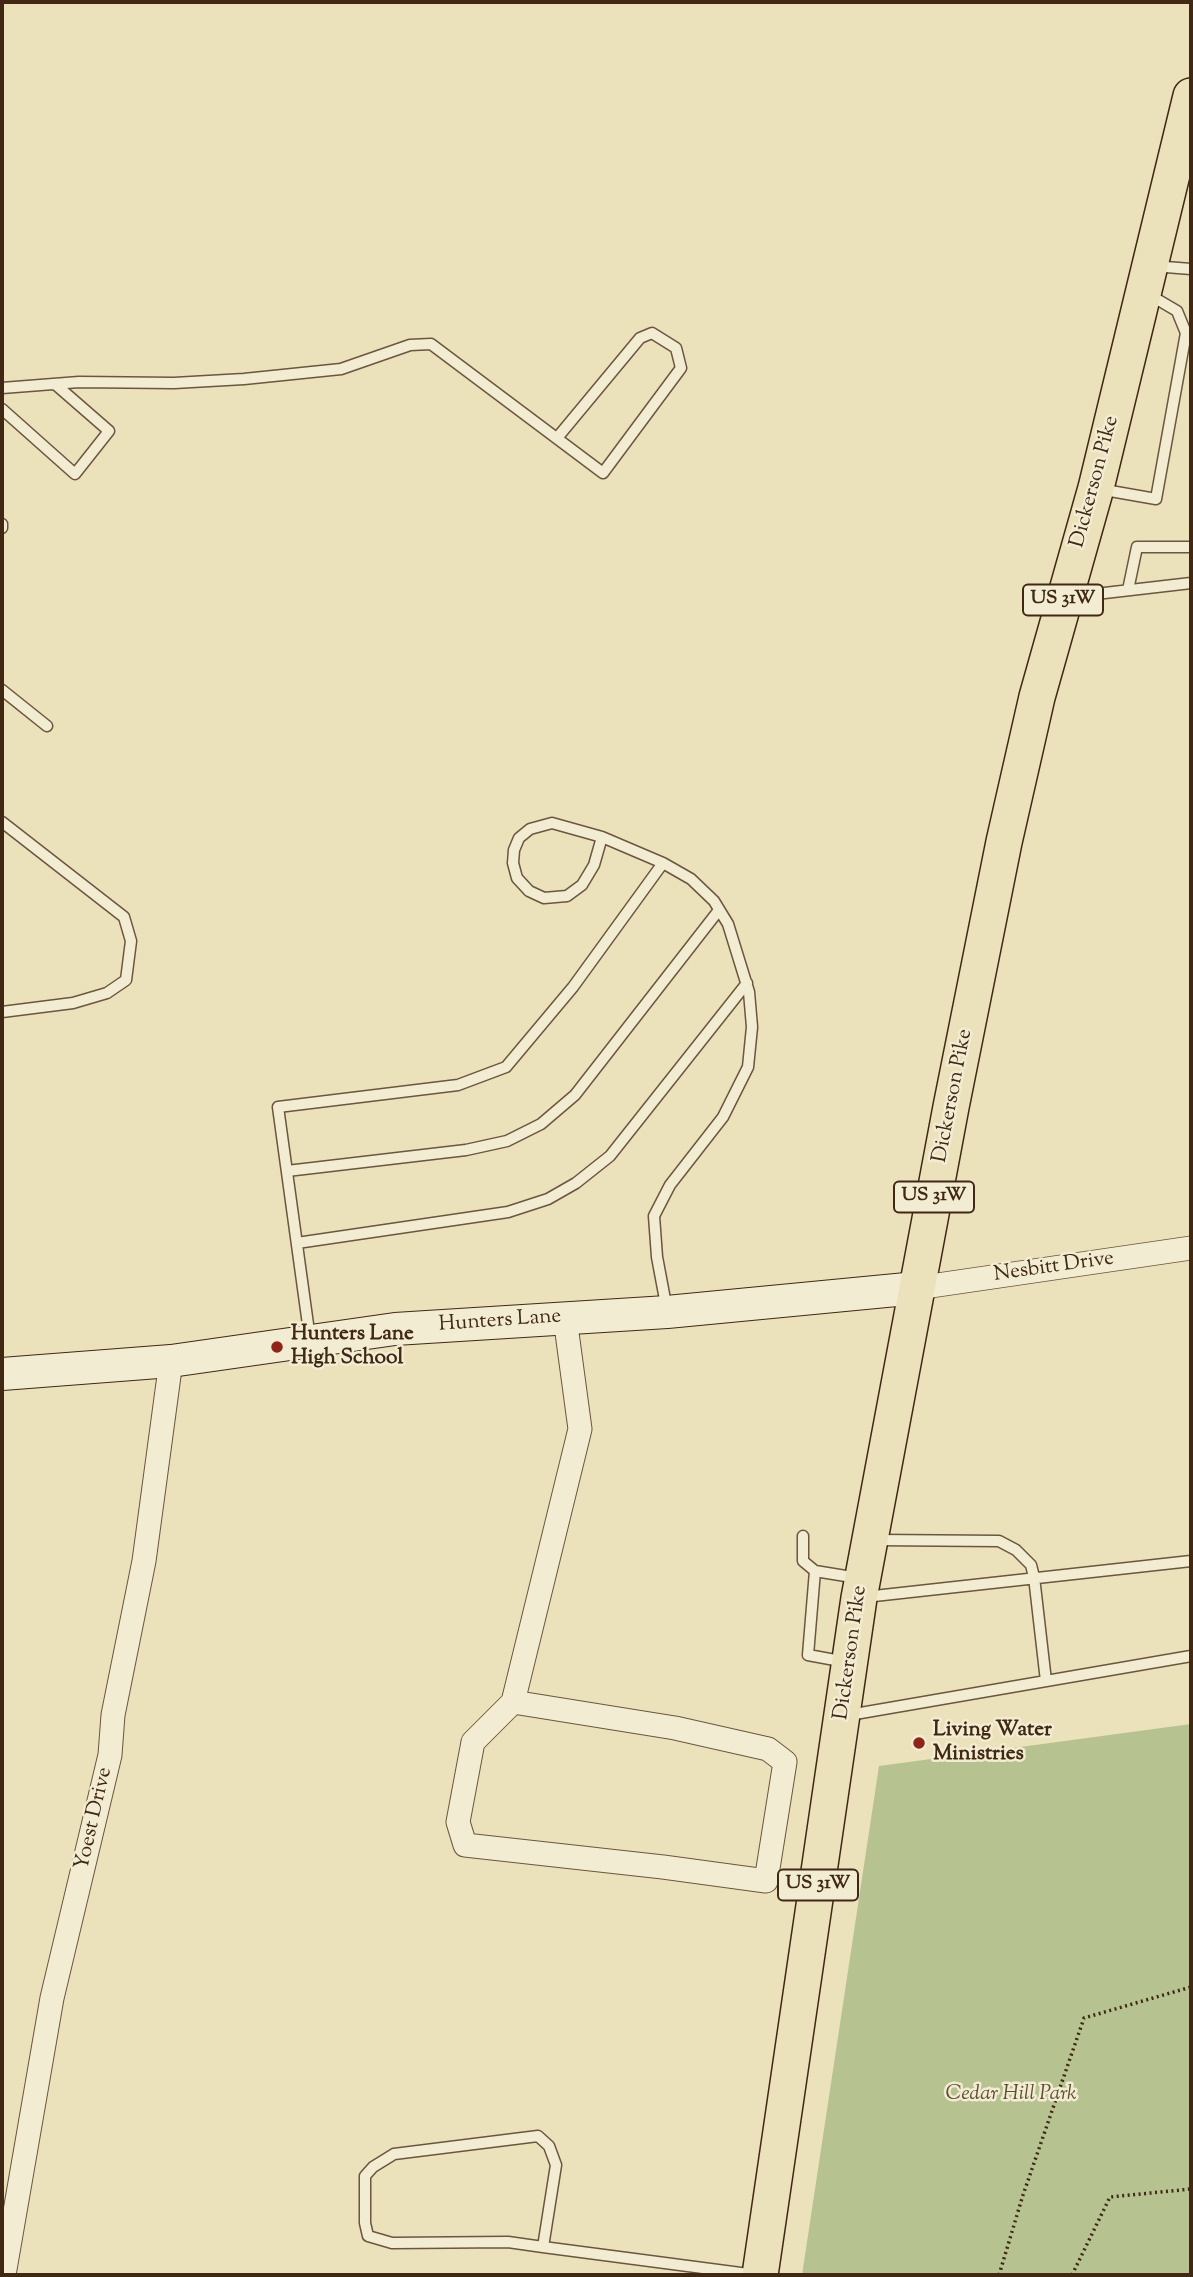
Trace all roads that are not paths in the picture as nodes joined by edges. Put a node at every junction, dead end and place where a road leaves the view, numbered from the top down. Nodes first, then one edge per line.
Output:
1 (1191, 96) edge
2 (1191, 270) edge
3 (1147, 279) junction
4 (55, 384) junction
5 (2, 388) edge
6 (2, 408) edge
7 (557, 438) junction
8 (1096, 488) junction
9 (1191, 547) edge
10 (1191, 583) edge
11 (1128, 590) junction
12 (1064, 597) junction
13 (2, 690) edge
14 (47, 726) dead end
15 (2, 822) edge
16 (602, 837) junction
17 (663, 863) junction
18 (719, 910) junction
19 (747, 983) junction
20 (2, 1012) edge
21 (286, 1171) junction
22 (297, 1243) junction
23 (1191, 1248) edge
24 (917, 1288) junction
25 (667, 1312) junction
26 (565, 1318) junction
27 (310, 1342) junction
28 (171, 1362) junction
29 (2, 1374) edge
30 (803, 1536) dead end
31 (870, 1540) junction
32 (1191, 1561) edge
33 (815, 1571) junction
34 (1034, 1577) junction
35 (861, 1588) junction
36 (1191, 1656) edge
37 (850, 1662) junction
38 (1046, 1681) junction
39 (513, 1702) junction
40 (842, 1716) junction
41 (543, 2247) junction
42 (4, 2275) edge
43 (760, 2275) edge

1 - 3 main road, Dickerson Pike / US 31W
2 - 3 lane
3 - 8 main road, Dickerson Pike / US 31W
3 - 8 lane
4 - 5 lane
4 - 6 lane
4 - 7 lane
7 - 7 lane
8 - 12 main road, Dickerson Pike / US 31W
9 - 11 lane
10 - 11 lane
11 - 12 lane
12 - 24 main road, Dickerson Pike / US 31W
13 - 14 lane
15 - 20 lane
16 - 16 lane
16 - 17 lane
17 - 18 lane
17 - 21 lane
18 - 19 lane
18 - 21 lane
19 - 22 lane
19 - 25 lane
21 - 22 lane
22 - 27 lane
23 - 24 street, Nesbitt Drive
24 - 25 street, Hunters Lane
24 - 31 main road, Dickerson Pike / US 31W
25 - 26 street, Hunters Lane
26 - 27 street, Hunters Lane
26 - 39 street
27 - 28 street, Hunters Lane
28 - 29 street, Hunters Lane
28 - 42 street, Yoest Drive
30 - 33 lane
31 - 34 lane
31 - 35 main road, Dickerson Pike / US 31W
32 - 34 lane
33 - 35 lane
33 - 37 lane
34 - 35 lane
34 - 38 lane
35 - 37 main road, Dickerson Pike / US 31W
36 - 38 lane
37 - 40 main road, Dickerson Pike / US 31W
38 - 40 lane
39 - 39 street
40 - 43 main road, Dickerson Pike / US 31W
41 - 41 lane
41 - 43 lane

